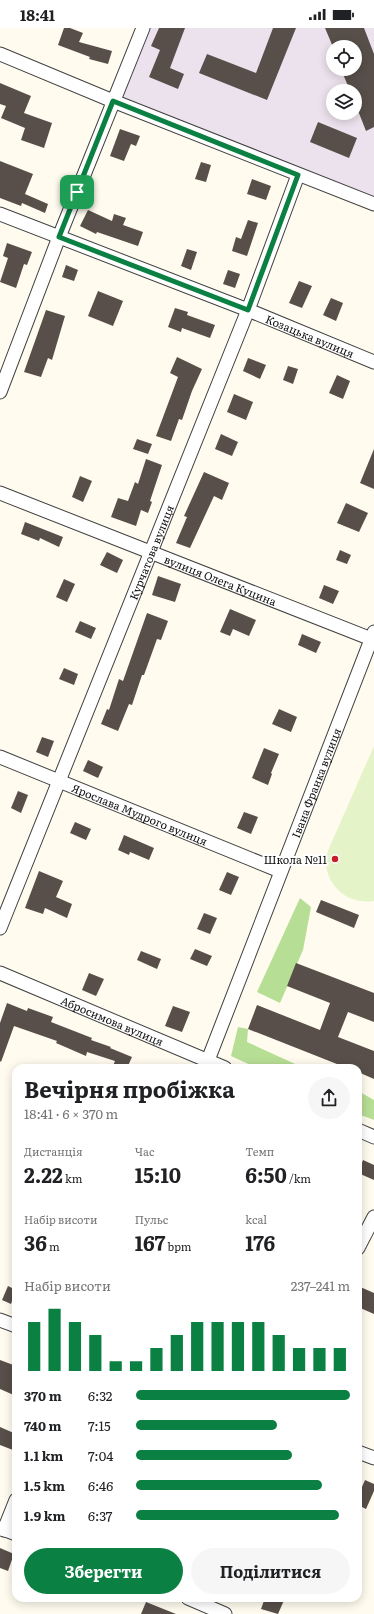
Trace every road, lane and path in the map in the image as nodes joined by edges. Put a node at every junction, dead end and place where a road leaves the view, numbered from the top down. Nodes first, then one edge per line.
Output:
1 (143, 28) edge
2 (0, 54) edge
3 (113, 101) junction
4 (298, 175) junction
5 (374, 204) edge
6 (0, 214) edge
7 (59, 237) junction
8 (248, 310) junction
9 (374, 362) edge
10 (0, 392) edge
11 (0, 493) edge
12 (151, 553) junction
13 (373, 637) edge
14 (0, 757) edge
15 (59, 781) junction
16 (280, 871) junction
17 (0, 928) edge
18 (0, 973) edge
19 (206, 1064) edge
20 (362, 1132) edge
21 (374, 1137) edge
22 (374, 1217) edge
23 (362, 1240) edge
24 (0, 1320) edge
25 (12, 1324) edge
26 (362, 1454) edge
27 (374, 1458) edge
28 (12, 1514) edge
29 (7, 1531) edge
30 (199, 1602) edge
31 (225, 1614) edge

1 - 3 street
2 - 3 street
3 - 4 street
3 - 7 street
4 - 5 street
4 - 8 street, Курчатова вулиця
6 - 7 street, Козацька вулиця
7 - 8 street, Козацька вулиця
7 - 10 street
8 - 9 street, Козацька вулиця
8 - 12 street, Курчатова вулиця
11 - 12 street, вулиця Олега Куцина
12 - 13 street, вулиця Олега Куцина
12 - 15 street, Курчатова вулиця
13 - 16 street, Івана Франка вулиця
14 - 15 street, Ярослава Мудрого вулиця
15 - 16 street, Ярослава Мудрого вулиця
15 - 17 street, Курчатова вулиця
16 - 19 street, Івана Франка вулиця
18 - 19 street, Абросимова вулиця
20 - 21 street
22 - 23 street
24 - 25 street
26 - 27 street
28 - 29 street
30 - 31 street

